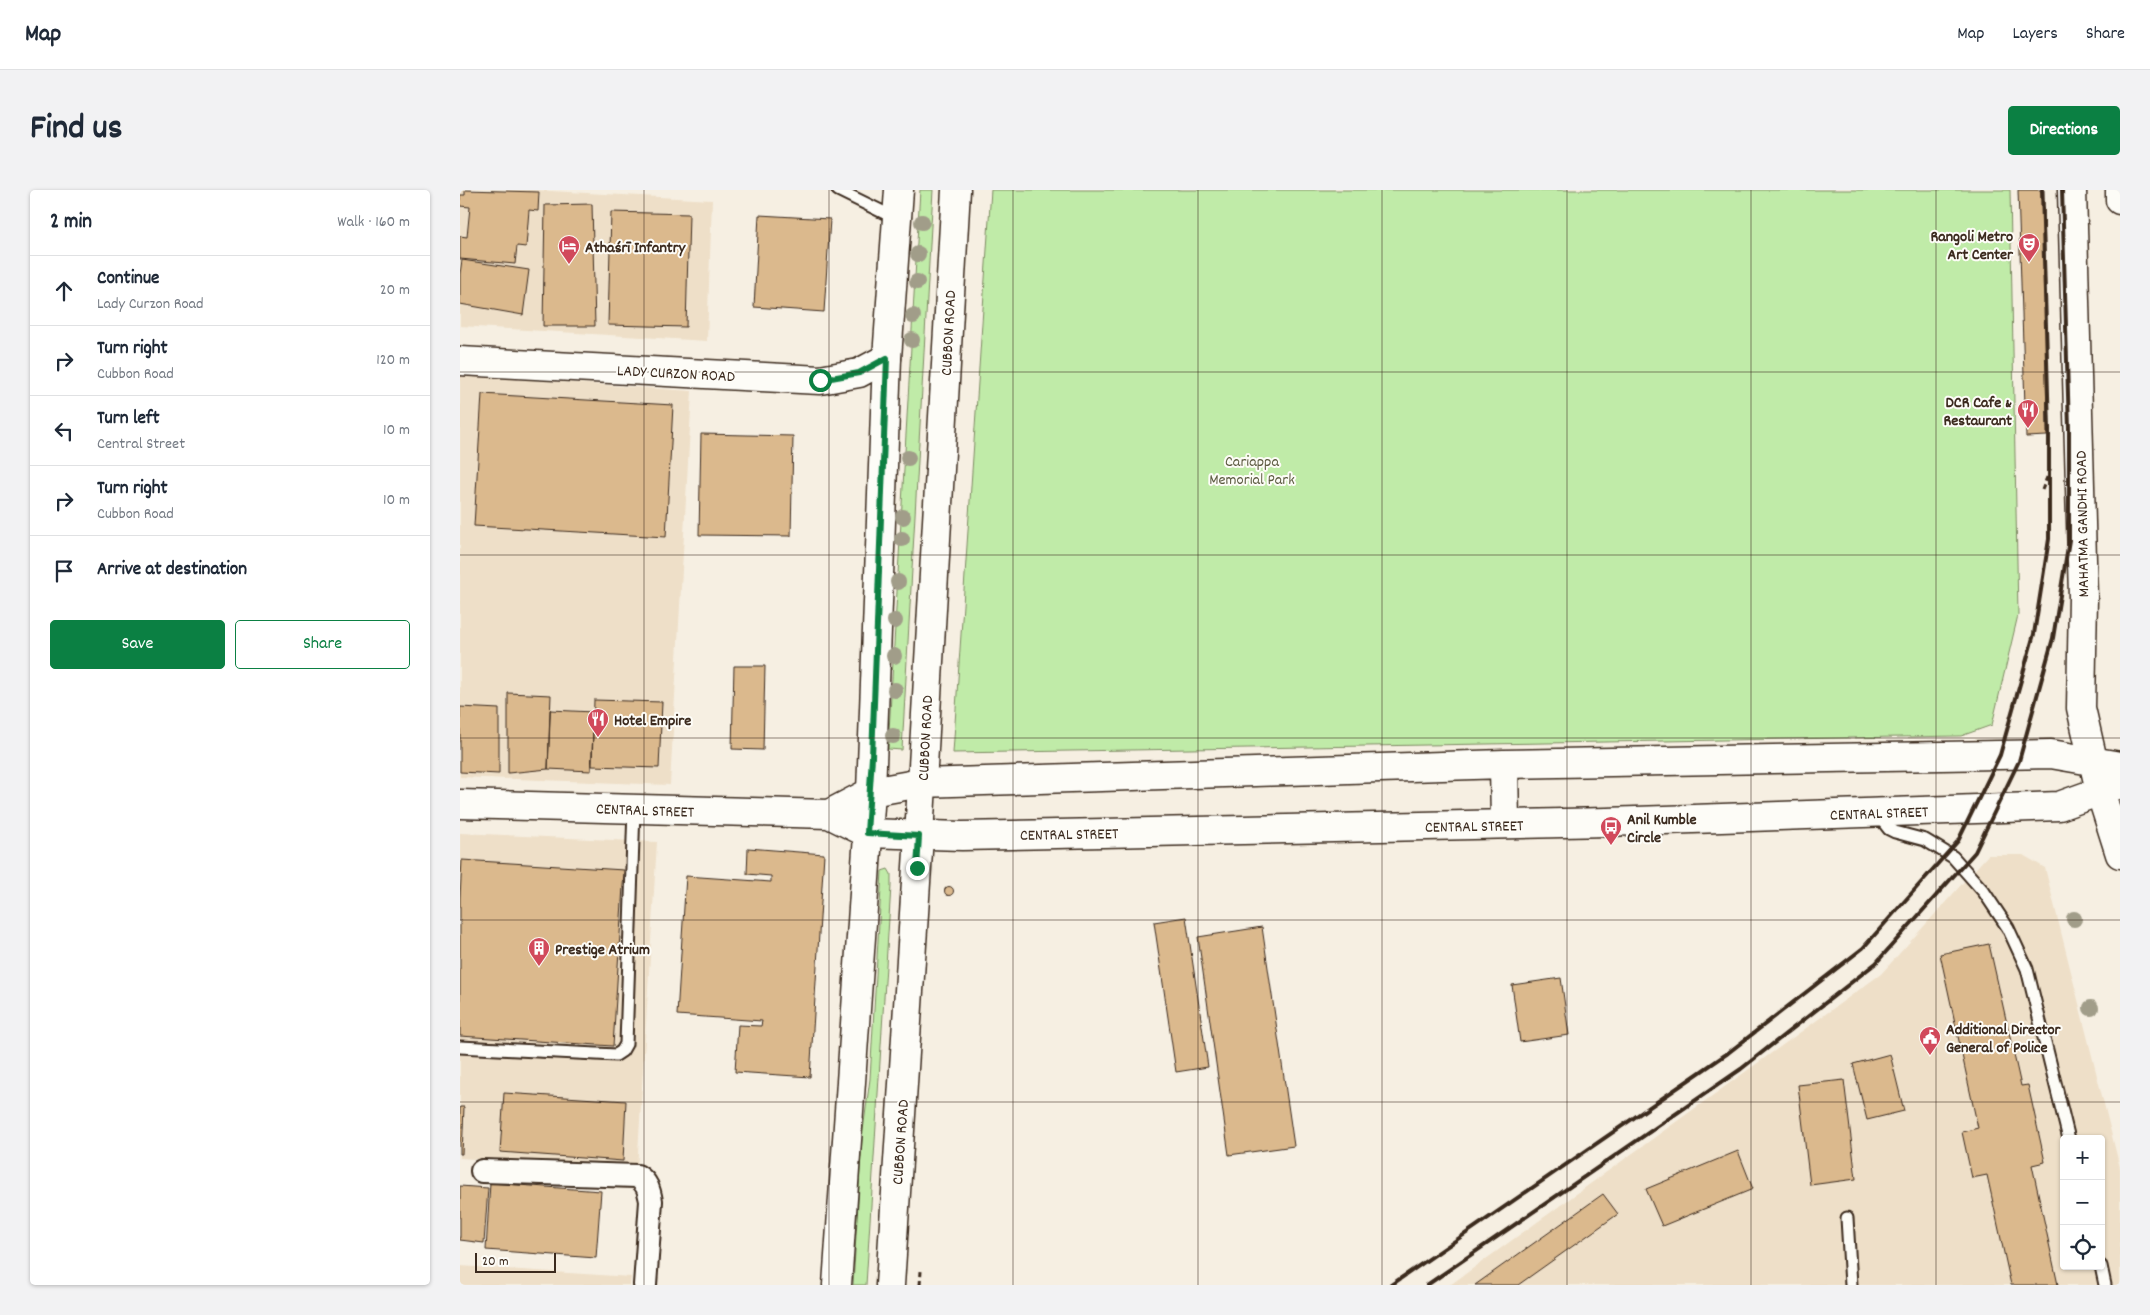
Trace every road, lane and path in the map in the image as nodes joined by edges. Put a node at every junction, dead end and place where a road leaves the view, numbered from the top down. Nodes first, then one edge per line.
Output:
1 (838, 190) edge
2 (898, 190) edge
3 (956, 190) edge
4 (2072, 190) edge
5 (2120, 190) edge
6 (2120, 200) edge
7 (897, 219) junction
8 (887, 358) junction
9 (460, 361) edge
10 (2093, 760) junction
11 (1504, 764) junction
12 (2120, 766) edge
13 (922, 783) junction
14 (2110, 788) edge
15 (871, 792) junction
16 (460, 804) edge
17 (634, 809) junction
18 (1876, 812) junction
19 (829, 814) junction
20 (1506, 824) junction
21 (867, 833) junction
22 (919, 836) junction
23 (2120, 854) edge
24 (460, 1047) edge
25 (2068, 1135) edge
26 (482, 1171) dead end
27 (1847, 1218) dead end
28 (2101, 1270) edge
29 (645, 1285) edge
30 (836, 1285) edge
31 (890, 1285) edge
32 (1851, 1285) edge
33 (2105, 1285) edge

1 - 7 lane
2 - 7 main road
3 - 13 main road, CUBBON ROAD
4 - 10 main road, MAHATMA GANDHI ROAD
5 - 6 main road
7 - 8 main road
8 - 9 main road, LADY CURZON ROAD
8 - 15 main road
10 - 11 main road, CENTRAL STREET
10 - 12 main road, CENTRAL STREET
10 - 14 main road, MAHATMA GANDHI ROAD
11 - 13 main road, CENTRAL STREET
11 - 20 main road
13 - 15 main road, CENTRAL STREET
13 - 22 main road, CUBBON ROAD
14 - 18 main road, CENTRAL STREET
14 - 23 main road, MAHATMA GANDHI ROAD
15 - 19 main road, CENTRAL STREET
15 - 21 main road
16 - 17 main road, CENTRAL STREET
17 - 19 main road, CENTRAL STREET
17 - 24 lane
18 - 20 main road, CENTRAL STREET
18 - 25 lane
19 - 21 main road, CENTRAL STREET
20 - 22 main road, CENTRAL STREET
21 - 22 main road, CENTRAL STREET
21 - 30 main road
22 - 31 main road, CUBBON ROAD
26 - 29 street
27 - 32 lane
28 - 33 lane

